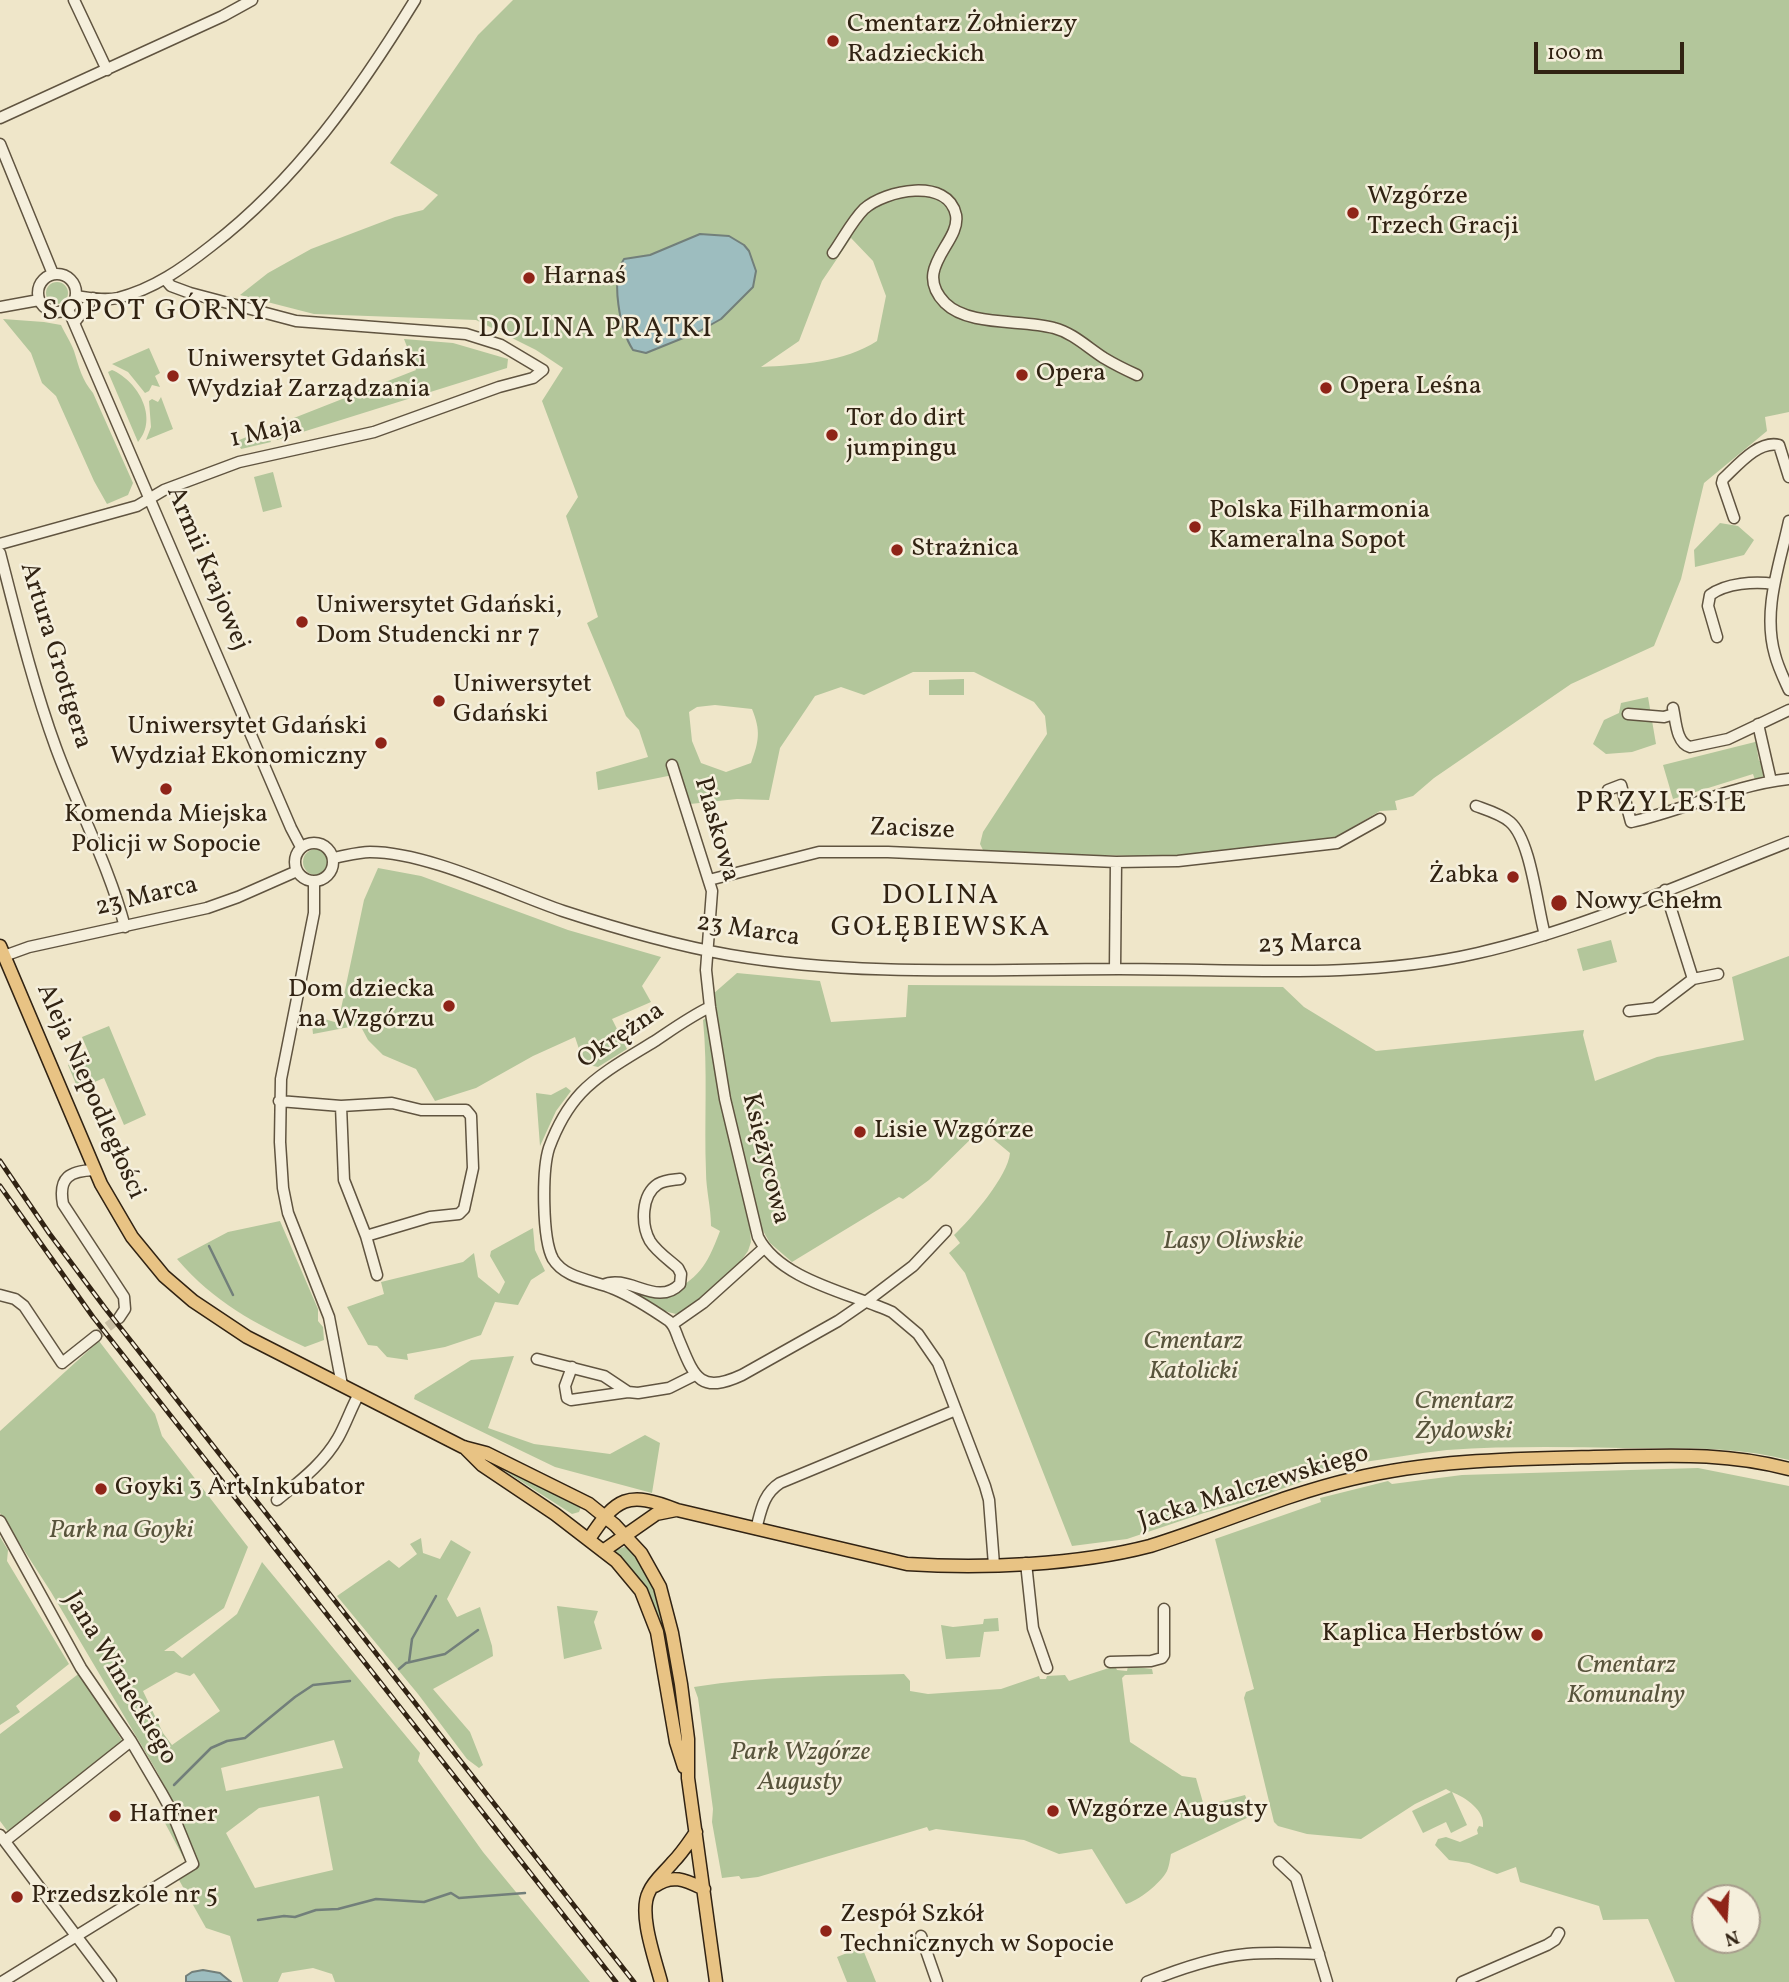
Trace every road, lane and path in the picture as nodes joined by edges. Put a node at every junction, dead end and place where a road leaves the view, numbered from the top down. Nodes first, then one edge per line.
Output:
1 (75, 0) edge
2 (253, 0) edge
3 (415, 0) edge
4 (107, 70) junction
5 (0, 118) edge
6 (0, 144) edge
7 (834, 253) dead end
8 (53, 274) junction
9 (164, 279) junction
10 (76, 296) junction
11 (93, 298) junction
12 (39, 300) junction
13 (0, 307) edge
14 (68, 309) junction
15 (74, 323) junction
16 (1137, 375) dead end
17 (1789, 477) edge
18 (151, 498) junction
19 (1734, 519) dead end
20 (1789, 521) edge
21 (1787, 534) edge
22 (0, 544) edge
23 (0, 554) edge
24 (1774, 584) junction
25 (1717, 637) dead end
26 (1789, 690) edge
27 (1789, 710) edge
28 (1628, 715) dead end
29 (1758, 724) junction
30 (673, 765) dead end
31 (1789, 779) edge
32 (1770, 781) junction
33 (1608, 790) dead end
34 (1476, 806) dead end
35 (1380, 819) dead end
36 (1789, 842) edge
37 (301, 847) junction
38 (334, 858) junction
39 (1116, 862) junction
40 (297, 871) junction
41 (709, 880) junction
42 (314, 881) junction
43 (1665, 890) junction
44 (125, 927) junction
45 (1545, 935) junction
46 (708, 950) junction
47 (2, 951) edge
48 (1115, 969) junction
49 (1718, 974) dead end
50 (1693, 979) junction
51 (710, 1007) junction
52 (1629, 1011) dead end
53 (279, 1101) junction
54 (341, 1106) junction
55 (94, 1170) junction
56 (680, 1179) dead end
57 (946, 1231) dead end
58 (366, 1236) junction
59 (764, 1248) junction
60 (377, 1275) dead end
61 (603, 1285) junction
62 (0, 1295) edge
63 (867, 1301) junction
64 (118, 1318) dead end
65 (673, 1324) junction
66 (96, 1336) tunnel mouth
67 (537, 1359) dead end
68 (572, 1367) junction
69 (695, 1375) junction
70 (342, 1385) junction
71 (628, 1392) junction
72 (359, 1394) junction
73 (956, 1410) junction
74 (463, 1447) junction
75 (1789, 1469) edge
76 (277, 1500) dead end
77 (677, 1510) junction
78 (604, 1516) junction
79 (0, 1521) edge
80 (640, 1527) junction
81 (756, 1529) junction
82 (626, 1537) junction
83 (589, 1539) junction
84 (603, 1551) junction
85 (641, 1553) junction
86 (1026, 1563) junction
87 (994, 1564) junction
88 (1164, 1609) dead end
89 (1110, 1662) dead end
90 (1047, 1668) dead end
91 (131, 1741) junction
92 (688, 1777) junction
93 (696, 1832) junction
94 (2, 1838) edge
95 (1279, 1862) dead end
96 (704, 1889) junction
97 (649, 1890) junction
98 (1559, 1933) dead end
99 (78, 1936) junction
100 (921, 1936) dead end
101 (1319, 1954) junction
102 (2, 1982) edge
103 (111, 1982) edge
104 (662, 1982) edge
105 (716, 1982) edge
106 (937, 1982) edge
107 (1147, 1982) edge
108 (1327, 1982) edge
109 (1462, 1982) edge

1 - 4 street
2 - 4 street
3 - 9 street
4 - 5 street
6 - 8 street
7 - 16 street
8 - 10 street
8 - 12 street
9 - 11 street
9 - 18 street, 1 Maja
10 - 11 street
10 - 14 street
11 - 15 street
12 - 13 street
12 - 14 street
14 - 15 street, Armii Krajowej
15 - 18 street, Armii Krajowej
17 - 19 street
18 - 22 street, 1 Maja
18 - 37 street, Armii Krajowej
20 - 21 street
21 - 24 street
23 - 44 street, Artura Grottgera
24 - 25 street
24 - 26 street
27 - 29 street
28 - 29 street
29 - 32 street
30 - 41 street, Piaskowa
31 - 32 street
32 - 33 street
34 - 45 street
35 - 39 street, Zacisze
36 - 43 street, 23 Marca
37 - 38 street
37 - 40 street
38 - 42 street
38 - 46 street, 23 Marca
39 - 41 street, Zacisze
39 - 48 street
40 - 42 street
40 - 44 street, 23 Marca
41 - 46 street, Piaskowa
42 - 53 street
43 - 45 street, 23 Marca
43 - 50 street
44 - 47 street, 23 Marca
45 - 48 street, 23 Marca
46 - 48 street, 23 Marca
46 - 51 street, Księżycowa
47 - 55 main road, Aleja Niepodległości
49 - 50 street
50 - 52 street
51 - 59 street, Księżycowa
51 - 61 street, Okrężna
53 - 54 street
53 - 70 street
54 - 58 street
54 - 58 street
55 - 64 street
55 - 70 main road, Aleja Niepodległości
56 - 61 street, Okrężna
57 - 63 street
58 - 60 street
59 - 63 street, Księżycowa
59 - 65 street
61 - 65 street, Okrężna
62 - 66 street
63 - 69 street
63 - 73 street, Księżycowa
65 - 69 street
67 - 68 street
68 - 71 street
68 - 71 street
69 - 71 street
70 - 72 main road, Aleja Niepodległości
72 - 74 main road, Aleja Niepodległości
72 - 76 street
73 - 81 street
73 - 87 street, Księżycowa
74 - 78 main road, Aleja Niepodległości
74 - 83 main road, Aleja Niepodległości
75 - 86 main road, Jacka Malczewskiego
77 - 78 main road, Jacka Malczewskiego
77 - 80 main road
77 - 81 main road, Jacka Malczewskiego
78 - 82 main road, Aleja Niepodległości
78 - 83 main road
79 - 91 street, Jana Winieckiego
80 - 82 main road
80 - 85 main road
81 - 87 main road, Jacka Malczewskiego
82 - 84 main road
82 - 85 main road, Aleja Niepodległości
83 - 84 main road, Aleja Niepodległości
84 - 92 main road, Aleja Niepodległości
85 - 92 main road, Aleja Niepodległości
86 - 87 main road, Jacka Malczewskiego
86 - 90 street
88 - 89 street
91 - 94 street
91 - 99 street, Jana Winieckiego
92 - 93 main road, Aleja Niepodległości
93 - 96 main road, Aleja Niepodległości
93 - 97 main road
94 - 99 street
95 - 101 street
96 - 97 main road
96 - 105 main road, Aleja Niepodległości
97 - 104 main road
98 - 109 street
99 - 102 street
99 - 103 street
100 - 106 street
101 - 107 street
101 - 108 street

